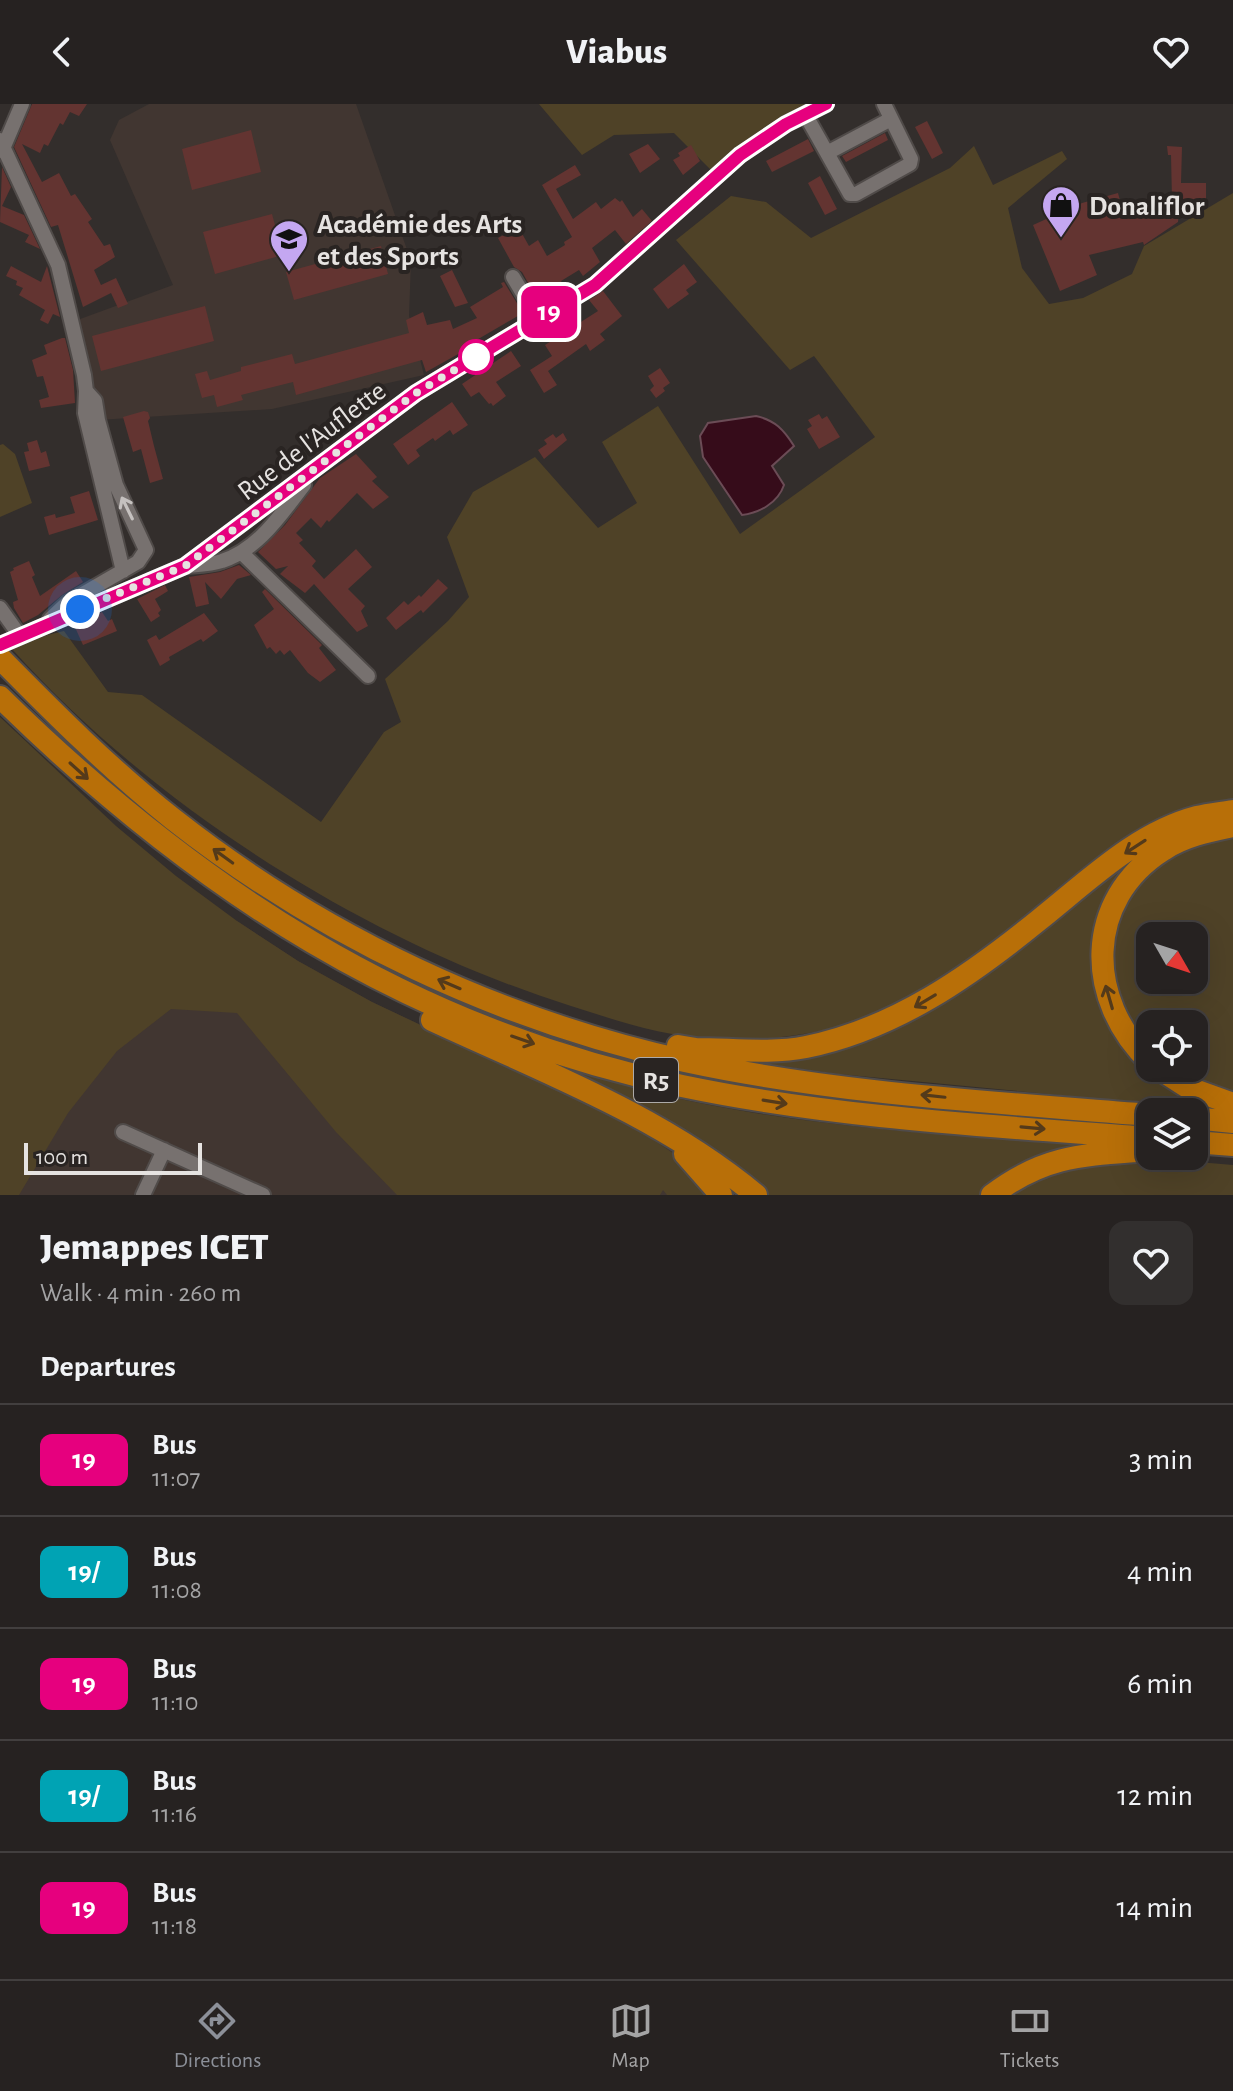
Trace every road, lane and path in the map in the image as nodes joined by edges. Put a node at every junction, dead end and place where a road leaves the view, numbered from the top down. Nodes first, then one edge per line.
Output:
1 (22, 104) edge
2 (825, 104) edge
3 (884, 104) edge
4 (805, 114) junction
5 (891, 119) junction
6 (1, 148) edge
7 (827, 153) junction
8 (513, 277) dead end
9 (538, 319) junction
10 (86, 391) junction
11 (316, 470) junction
12 (242, 553) junction
13 (185, 566) junction
14 (123, 571) junction
15 (0, 608) edge
16 (42, 626) junction
17 (20, 636) junction
18 (2, 650) edge
19 (368, 676) dead end
20 (0, 697) edge
21 (1233, 811) edge
22 (1233, 826) edge
23 (207, 875) junction
24 (1136, 1045) edge
25 (628, 1046) junction
26 (1180, 1082) edge
27 (586, 1091) junction
28 (1233, 1104) edge
29 (1136, 1114) edge
30 (1208, 1119) edge
31 (1233, 1122) edge
32 (123, 1132) dead end
33 (1136, 1137) edge
34 (1208, 1143) edge
35 (1233, 1145) edge
36 (164, 1150) junction
37 (1136, 1151) edge
38 (143, 1195) edge
39 (263, 1195) edge
40 (721, 1195) edge
41 (756, 1195) edge
42 (992, 1195) edge

1 - 6 street
2 - 4 street, Rue de l'Auflette
3 - 5 street
4 - 7 street
4 - 9 street, Rue de l'Auflette
5 - 7 street
5 - 7 street
6 - 10 street
8 - 9 street
9 - 11 street, Rue de l'Auflette
10 - 14 street
14 -> 10 street
11 - 12 street
11 - 13 street, Rue de l'Auflette
12 - 13 street
12 - 19 street
13 - 16 street, Rue de l'Auflette
14 - 16 street
15 - 17 street
16 - 17 street, Rue de l'Auflette
17 - 18 street, Rue de l'Auflette
25 -> 18 highway, R5
20 -> 23 highway, R5
21 -> 25 highway
24 -> 22 highway
23 - 27 highway
23 -> 33 highway, R5
29 -> 25 highway, R5
26 - 28 highway
27 - 40 highway
27 - 41 highway
30 - 31 highway
32 - 36 street
34 - 35 highway
36 - 38 street
36 - 39 street
37 - 42 highway

